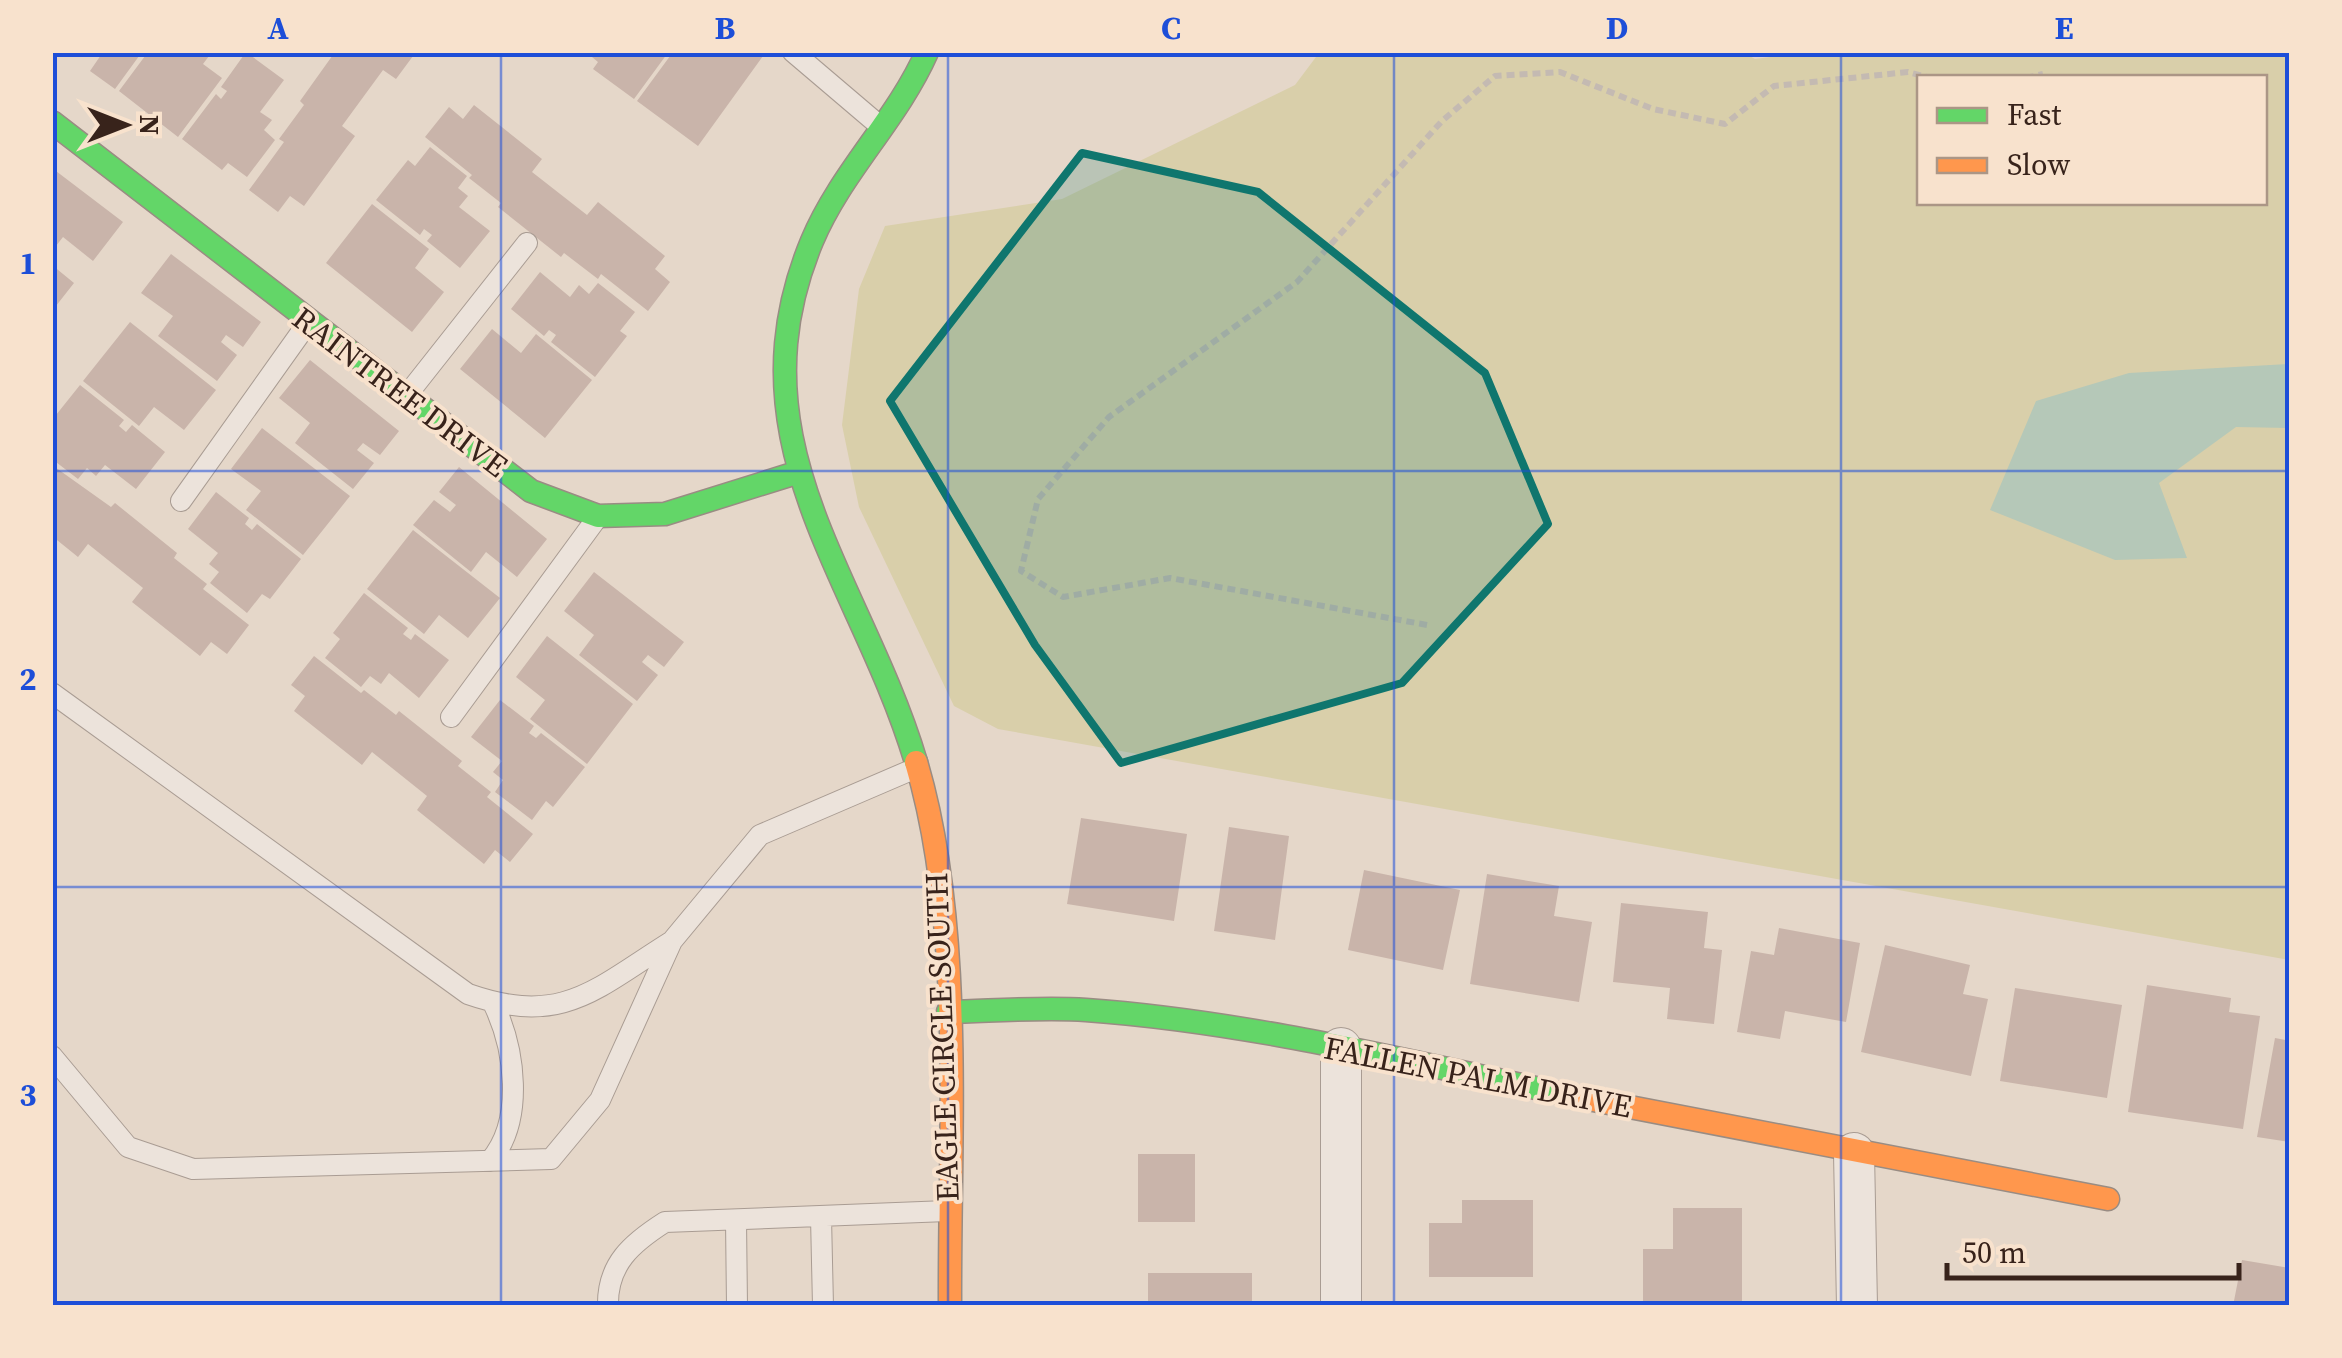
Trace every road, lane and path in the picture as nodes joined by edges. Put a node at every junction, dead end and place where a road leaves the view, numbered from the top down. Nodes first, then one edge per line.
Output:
1 (793, 52) edge
2 (927, 52) edge
3 (2043, 74) dead end
4 (1920, 75) edge
5 (2039, 75) edge
6 (52, 122) edge
7 (882, 128) junction
8 (527, 243) dead end
9 (308, 322) junction
10 (405, 398) junction
11 (796, 472) junction
12 (181, 501) dead end
13 (598, 516) junction
14 (1428, 625) dead end
15 (52, 693) edge
16 (451, 716) dead end
17 (918, 768) junction
18 (672, 941) junction
19 (493, 1003) junction
20 (948, 1012) junction
21 (1341, 1048) junction
22 (52, 1056) edge
23 (1854, 1154) junction
24 (490, 1161) junction
25 (2108, 1199) dead end
26 (949, 1211) junction
27 (822, 1216) junction
28 (736, 1220) junction
29 (608, 1306) edge
30 (738, 1306) edge
31 (823, 1306) edge
32 (950, 1306) edge
33 (1341, 1306) edge
34 (1857, 1306) edge

1 - 7 lane
2 - 7 street, EAGLE CIRCLE SOUTH
3 - 5 path
4 - 14 path
6 - 9 street, RAINTREE DRIVE
7 - 11 street, EAGLE CIRCLE SOUTH
8 - 10 lane
9 - 10 street, RAINTREE DRIVE
9 - 12 lane
10 - 13 street, RAINTREE DRIVE
11 - 13 street, RAINTREE DRIVE
11 - 17 street, EAGLE CIRCLE SOUTH
13 - 16 lane
15 - 19 lane
17 - 18 lane
17 - 20 street, EAGLE CIRCLE SOUTH
18 - 19 lane
18 - 24 lane
19 - 24 lane
20 - 21 street, FALLEN PALM DRIVE
20 - 26 street, EAGLE CIRCLE SOUTH
21 - 23 street, FALLEN PALM DRIVE
21 - 33 street
22 - 24 lane
23 - 25 street, FALLEN PALM DRIVE
23 - 34 street
26 - 27 lane
26 - 32 street, EAGLE CIRCLE SOUTH
27 - 28 lane
27 - 31 lane
28 - 29 lane
28 - 30 lane

